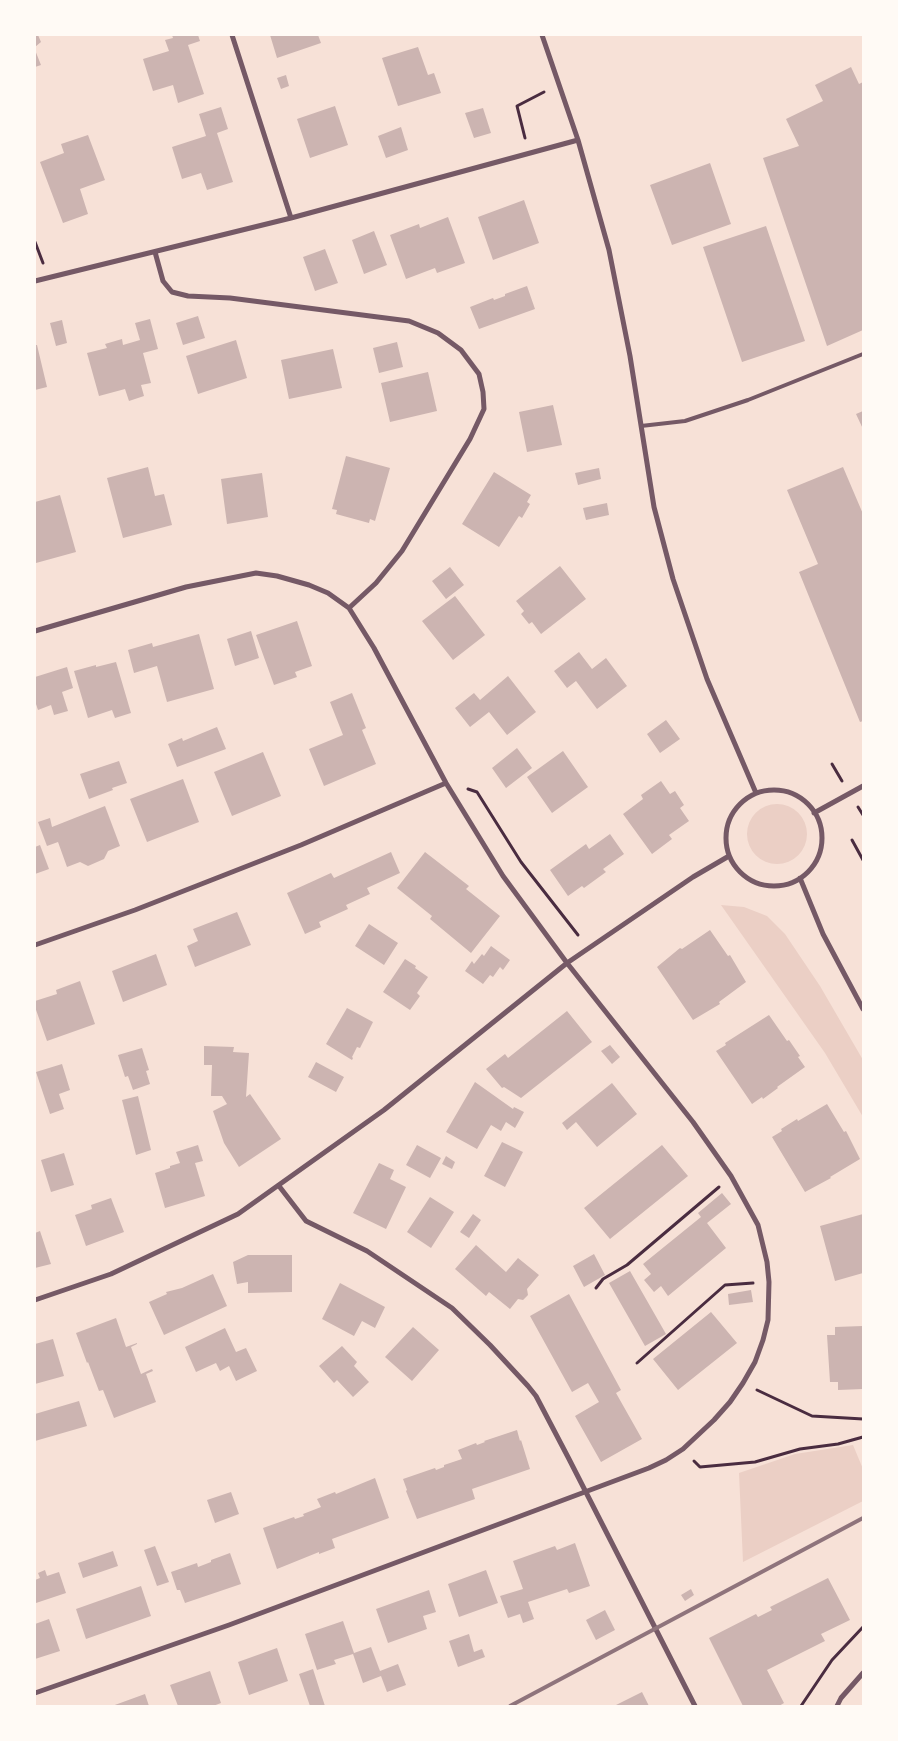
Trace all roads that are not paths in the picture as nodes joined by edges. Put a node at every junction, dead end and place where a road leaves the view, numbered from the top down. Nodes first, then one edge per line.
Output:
1 (232, 35) edge
2 (542, 35) edge
3 (578, 140) junction
4 (292, 218) junction
5 (156, 252) junction
6 (35, 281) edge
7 (863, 354) edge
8 (641, 426) junction
9 (349, 608) junction
10 (35, 631) edge
11 (446, 783) junction
12 (863, 786) edge
13 (756, 793) junction
14 (814, 813) junction
15 (730, 856) junction
16 (800, 878) junction
17 (35, 946) edge
18 (567, 963) junction
19 (863, 1009) edge
20 (280, 1186) junction
21 (35, 1300) edge
22 (584, 1492) junction
23 (863, 1673) edge
24 (35, 1693) edge
25 (694, 1706) edge
26 (837, 1706) edge

1 - 4 street
2 - 3 street
3 - 4 street
3 - 8 street
4 - 5 street
5 - 6 street
5 - 9 street
7 - 8 lane
8 - 13 street
9 - 10 street
9 - 11 street
11 - 17 street
11 - 18 street
12 - 14 street
13 - 14 street
13 - 15 street
14 - 16 street
15 - 16 street
15 - 18 street
16 - 19 street
18 - 20 street
18 - 22 street
20 - 21 street
20 - 22 street
22 - 24 street
22 - 25 street
23 - 26 street

